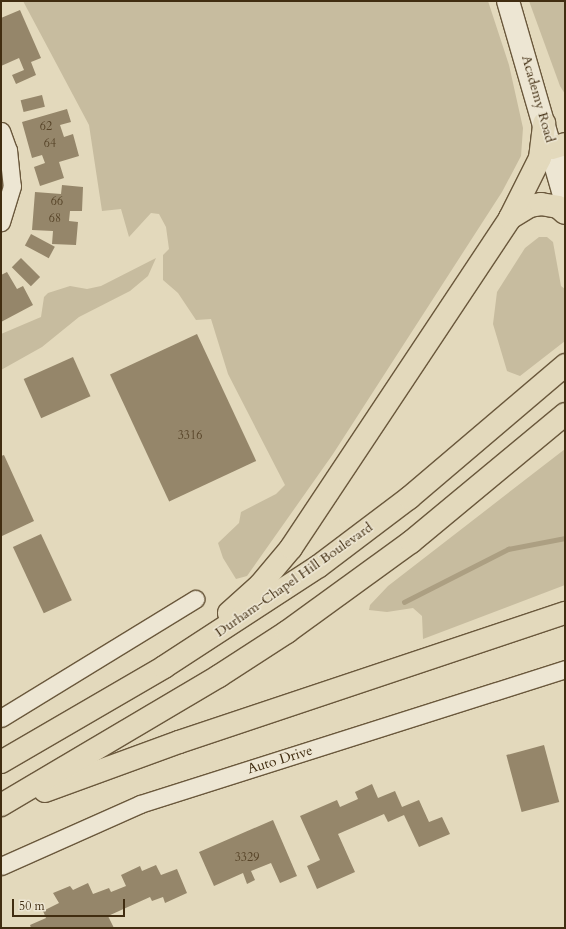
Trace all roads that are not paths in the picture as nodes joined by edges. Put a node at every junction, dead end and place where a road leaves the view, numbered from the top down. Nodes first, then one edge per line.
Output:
1 (508, 1) edge
2 (544, 123) junction
3 (1, 131) edge
4 (558, 146) edge
5 (565, 198) edge
6 (565, 213) edge
7 (510, 218) junction
8 (1, 222) edge
9 (565, 365) edge
10 (565, 414) edge
11 (194, 599) dead end
12 (565, 613) edge
13 (164, 667) junction
14 (565, 669) edge
15 (1, 718) edge
16 (1, 762) edge
17 (1, 807) edge
18 (1, 866) edge

1 - 2 main road, Academy Road
2 - 4 main road, Academy Road
2 - 7 main road
3 - 8 street
4 - 5 main road, Academy Road
6 - 7 main road
7 - 13 main road
9 - 13 main road, Durham-Chapel Hill Boulevard
10 - 17 main road
11 - 15 street
12 - 17 main road
13 - 16 main road, Durham-Chapel Hill Boulevard
14 - 18 street, Auto Drive

